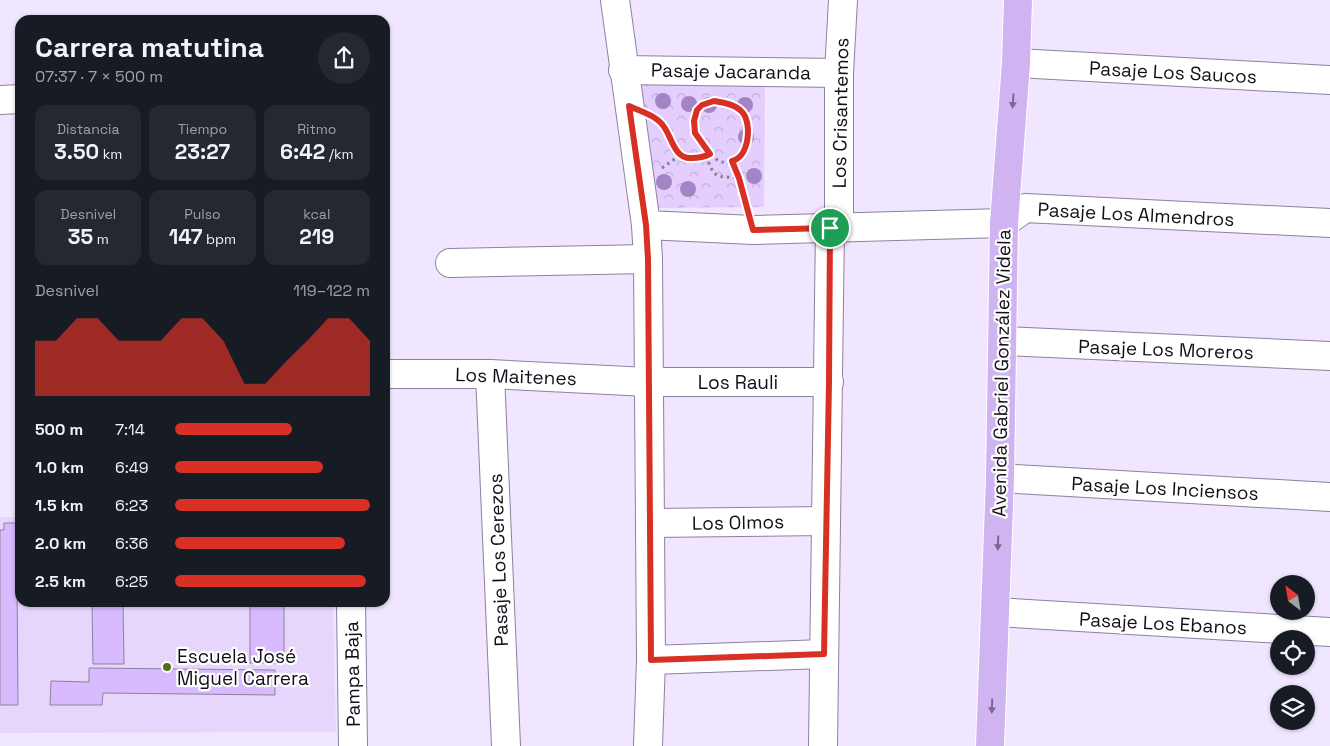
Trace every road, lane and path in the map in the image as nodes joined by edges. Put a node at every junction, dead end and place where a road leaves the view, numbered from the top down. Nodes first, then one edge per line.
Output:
1 (615, 0) edge
2 (843, 0) edge
3 (1018, 0) edge
4 (1016, 63) junction
5 (623, 70) junction
6 (839, 72) junction
7 (1330, 80) edge
8 (15, 99) edge
9 (0, 100) edge
10 (629, 106) junction
11 (708, 155) junction
12 (732, 161) junction
13 (739, 178) junction
14 (1004, 223) junction
15 (1330, 223) edge
16 (646, 225) junction
17 (834, 227) junction
18 (753, 230) junction
19 (648, 259) junction
20 (450, 263) dead end
21 (1003, 341) junction
22 (1330, 356) edge
23 (390, 374) edge
24 (490, 374) junction
25 (648, 382) junction
26 (829, 382) junction
27 (1000, 478) junction
28 (1330, 497) edge
29 (826, 521) junction
30 (650, 523) junction
31 (351, 607) edge
32 (996, 612) junction
33 (1330, 632) edge
34 (824, 654) junction
35 (651, 660) junction
36 (353, 746) edge
37 (506, 746) edge
38 (648, 746) edge
39 (823, 746) edge
40 (990, 746) edge

1 - 5 street
2 - 6 street, Los Crisantemos
3 - 4 main road, Avenida Gabriel González Videla
4 - 7 street, Pasaje Los Saucos
4 -> 14 main road, Avenida Gabriel González Videla
5 - 6 street, Pasaje Jacaranda
5 - 10 street
6 - 17 street, Los Crisantemos
8 - 9 street
10 - 11 path
10 - 16 street
11 - 12 path
11 - 12 path
11 - 13 path
12 - 13 path
13 - 18 path
14 - 15 street, Pasaje Los Almendros
14 - 17 street
14 - 21 main road, Avenida Gabriel González Videla
16 - 18 street
16 - 19 street
17 - 18 street
17 - 26 street, Los Crisantemos
19 - 20 street
19 - 25 street
21 - 22 street, Pasaje Los Moreros
21 - 27 main road, Avenida Gabriel González Videla
23 - 24 street, Los Maitenes
24 - 25 street, Los Maitenes
24 - 37 street, Pasaje Los Cerezos
25 - 26 street, Los Rauli
25 - 30 street
26 - 29 street, Los Crisantemos
27 - 28 street, Pasaje Los Inciensos
27 -> 32 main road, Avenida Gabriel González Videla
29 - 30 street, Los Olmos
29 - 34 street, Los Crisantemos
30 - 35 street
31 - 36 street, Pampa Baja
32 - 33 street, Pasaje Los Ebanos
32 -> 40 main road, Avenida Gabriel González Videla
34 - 35 street
34 - 39 street, Los Crisantemos
35 - 38 street

